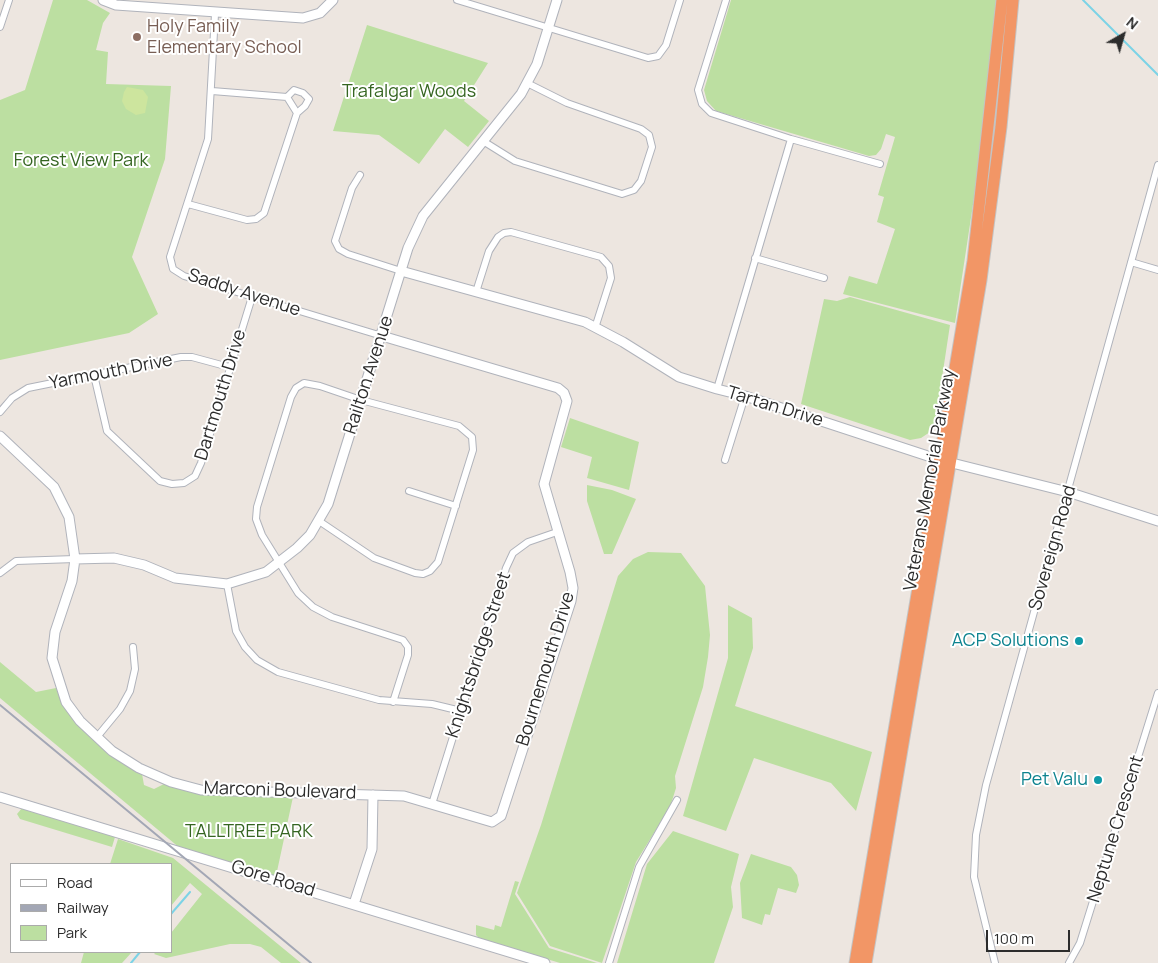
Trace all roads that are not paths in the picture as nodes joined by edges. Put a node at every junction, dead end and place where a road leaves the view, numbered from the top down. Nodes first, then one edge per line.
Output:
1 (10, 0) edge
2 (102, 0) edge
3 (175, 0) edge
4 (333, 0) edge
5 (457, 0) edge
6 (557, 0) edge
7 (680, 0) edge
8 (726, 0) edge
9 (1002, 0) edge
10 (1014, 0) edge
11 (174, 10) junction
12 (216, 14) junction
13 (0, 27) edge
14 (548, 27) junction
15 (527, 83) junction
16 (212, 90) junction
17 (287, 97) junction
18 (297, 113) junction
19 (791, 139) junction
20 (483, 142) junction
21 (880, 164) dead end
22 (1158, 165) edge
23 (360, 175) dead end
24 (188, 204) junction
25 (755, 258) junction
26 (1131, 262) junction
27 (1158, 270) edge
28 (401, 271) junction
29 (824, 278) dead end
30 (476, 292) junction
31 (252, 297) junction
32 (595, 328) junction
33 (382, 336) junction
34 (229, 367) junction
35 (94, 376) junction
36 (717, 389) junction
37 (564, 393) joint
38 (745, 396) junction
39 (361, 400) junction
40 (0, 412) edge
41 (0, 436) edge
42 (725, 460) dead end
43 (946, 462) junction
44 (409, 491) dead end
45 (1068, 492) junction
46 (456, 506) junction
47 (319, 521) junction
48 (1158, 521) edge
49 (557, 532) junction
50 (76, 559) junction
51 (278, 564) junction
52 (0, 573) edge
53 (227, 584) junction
54 (133, 647) dead end
55 (1158, 692) edge
56 (393, 702) junction
57 (461, 711) junction
58 (97, 737) junction
59 (373, 794) junction
60 (0, 797) edge
61 (677, 800) dead end
62 (432, 804) junction
63 (354, 904) junction
64 (544, 963) edge
65 (609, 963) edge
66 (855, 963) edge
67 (866, 963) edge
68 (995, 963) edge
69 (1069, 963) edge

1 - 13 street
2 - 11 street
3 - 11 street
4 - 12 street
5 - 14 street
6 - 14 street, Railton Avenue
7 - 14 street
8 - 19 street
9 - 43 highway, Veterans Memorial Parkway
10 - 43 highway, Veterans Memorial Parkway
11 - 12 street
12 - 16 street, Saddy Avenue
14 - 15 street, Railton Avenue
15 - 20 street, Railton Avenue
15 - 20 street
16 - 17 street
16 - 24 street, Saddy Avenue
17 - 18 street
17 - 18 street
18 - 24 street
19 - 21 street
19 - 25 street
20 - 28 street, Railton Avenue
22 - 26 street, Sovereign Road
23 - 28 street
24 - 31 street, Saddy Avenue
25 - 29 street
25 - 36 street
26 - 27 street
26 - 45 street, Sovereign Road
28 - 30 street, Tartan Drive
28 - 33 street, Railton Avenue
30 - 32 street, Tartan Drive
30 - 32 street
31 - 33 street, Saddy Avenue
31 - 34 street, Dartmouth Drive
32 - 36 street, Tartan Drive
33 - 37 street, Saddy Avenue
33 - 39 street, Railton Avenue
34 - 35 street, Yarmouth Drive
34 - 35 street, Dartmouth Drive
35 - 40 street, Yarmouth Drive
36 - 38 street, Tartan Drive
37 - 49 street, Bournemouth Drive
38 - 42 street
38 - 43 street, Tartan Drive
39 - 46 street
39 - 47 street, Railton Avenue
39 - 51 street
41 - 50 street, Marconi Boulevard
43 - 45 street, Tartan Drive
43 - 66 highway, Veterans Memorial Parkway
43 - 67 highway, Veterans Memorial Parkway
44 - 46 street
45 - 48 street, Tartan Drive
45 - 68 street, Sovereign Road
46 - 47 street
47 - 51 street, Railton Avenue
49 - 57 street, Knightsbridge Street
49 - 62 street, Bournemouth Drive
50 - 52 street
50 - 53 street, Railton Avenue
50 - 58 street, Marconi Boulevard
51 - 53 street, Railton Avenue
51 - 56 street
53 - 56 street
54 - 58 street
55 - 69 street, Neptune Crescent
56 - 57 street
57 - 62 street, Knightsbridge Street
58 - 59 street, Marconi Boulevard
59 - 62 street, Bournemouth Drive
59 - 63 street
60 - 63 street, Gore Road
61 - 65 street
63 - 64 street, Gore Road

